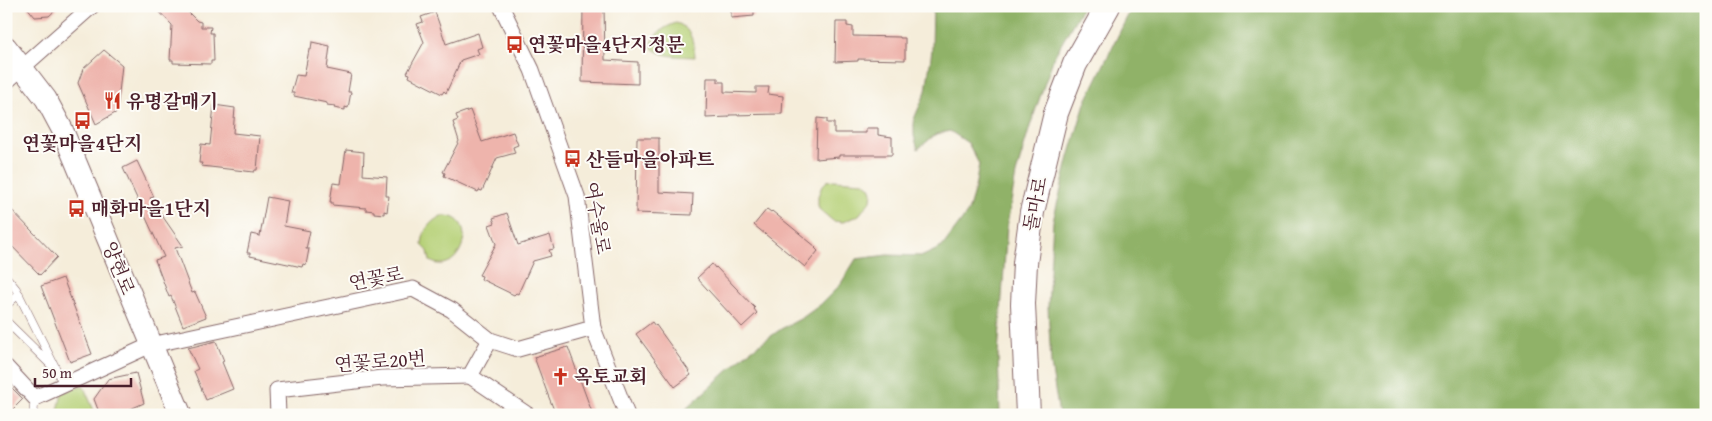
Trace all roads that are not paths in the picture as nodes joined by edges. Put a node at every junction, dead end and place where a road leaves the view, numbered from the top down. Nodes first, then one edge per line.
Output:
1 (92, 6) edge
2 (501, 6) edge
3 (1108, 6) edge
4 (6, 47) edge
5 (22, 67) junction
6 (6, 82) edge
7 (6, 278) edge
8 (19, 294) junction
9 (6, 306) edge
10 (6, 321) edge
11 (593, 328) junction
12 (490, 340) junction
13 (151, 345) junction
14 (6, 367) edge
15 (470, 376) junction
16 (61, 379) junction
17 (34, 407) edge
18 (26, 415) edge
19 (180, 415) edge
20 (278, 415) edge
21 (528, 415) edge
22 (627, 415) edge
23 (1028, 415) edge

1 - 5 street
2 - 11 street, 여수울로
3 - 23 main road, 돌마로
4 - 5 main road, 양현로
5 - 6 street
5 - 13 main road, 양현로
7 - 8 lane
8 - 9 lane
8 - 16 lane
10 - 16 lane
11 - 12 street, 연꽃로
11 - 22 street, 여수울로
12 - 13 street, 연꽃로
12 - 15 street
13 - 16 street, 연꽃로
13 - 19 main road, 양현로
14 - 17 street
15 - 20 street, 연꽃로20번
15 - 21 street
16 - 17 street, 연꽃로
17 - 18 lane

